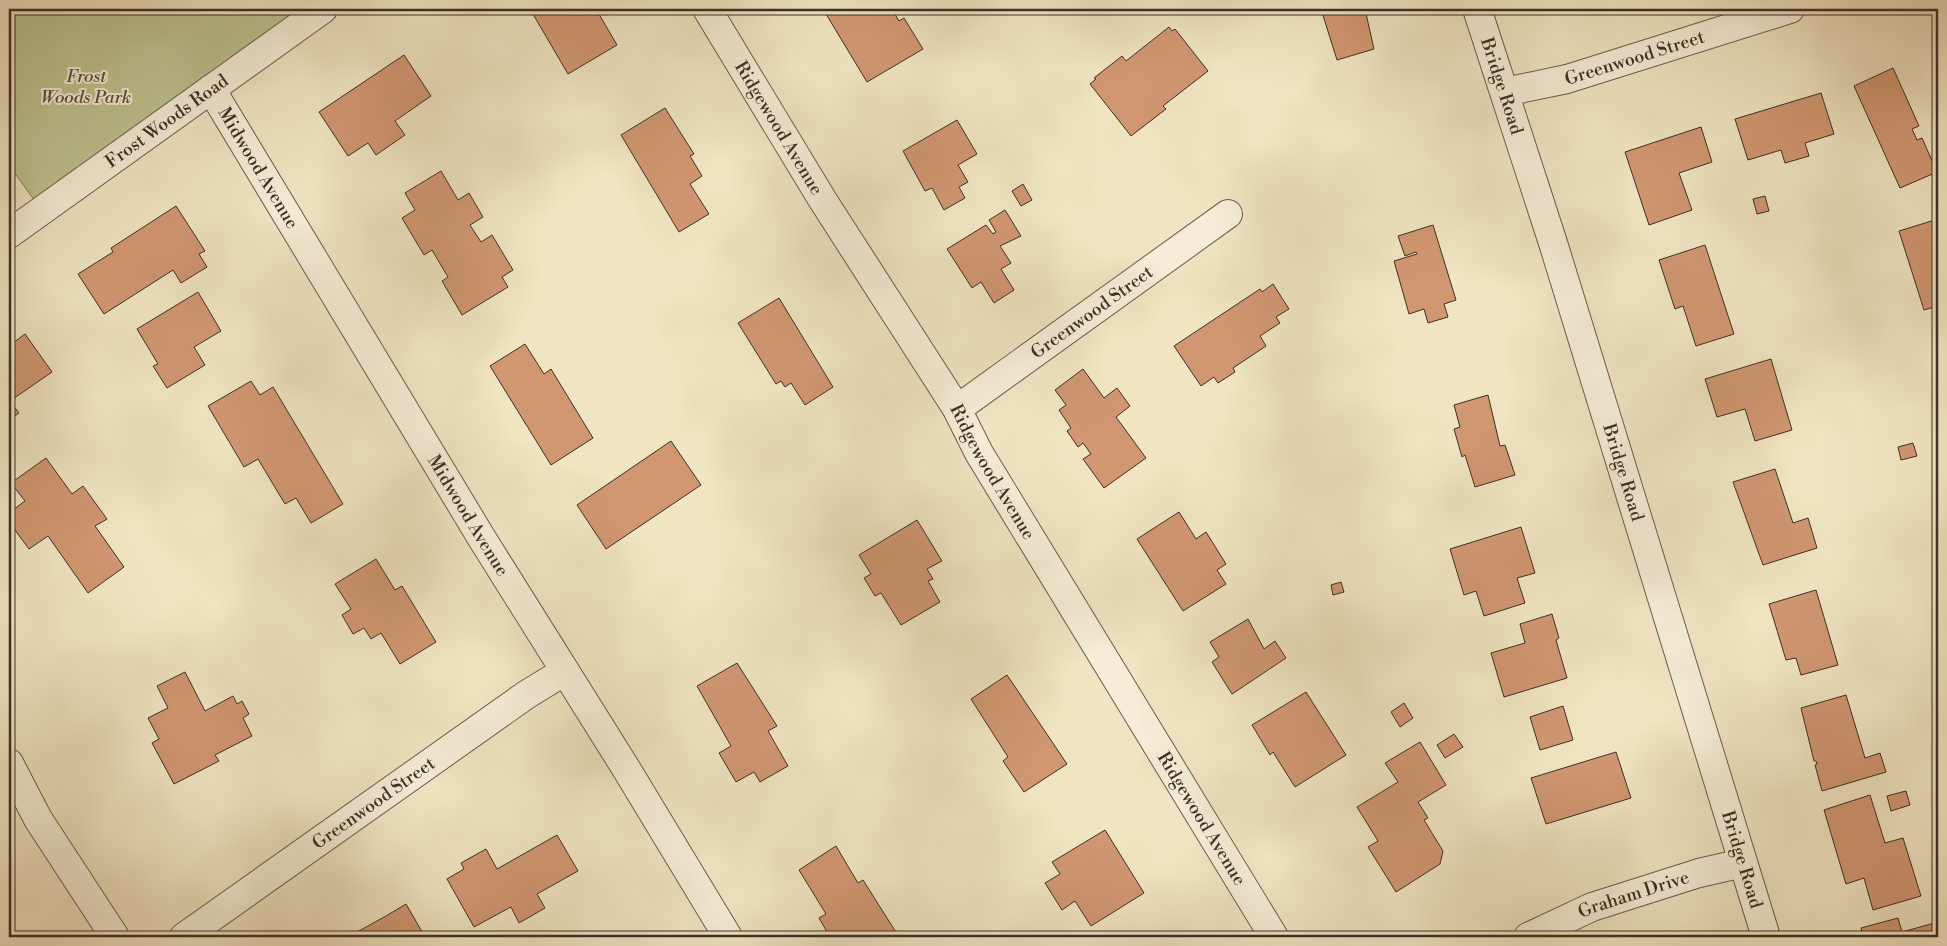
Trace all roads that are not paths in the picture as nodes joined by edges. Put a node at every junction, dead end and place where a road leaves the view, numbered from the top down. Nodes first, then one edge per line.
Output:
1 (323, 9) edge
2 (707, 9) edge
3 (1478, 9) edge
4 (1790, 9) edge
5 (211, 89) junction
6 (1505, 92) junction
7 (1228, 214) dead end
8 (9, 234) edge
9 (957, 409) junction
10 (565, 671) junction
11 (9, 763) edge
12 (1743, 863) junction
13 (115, 937) edge
14 (184, 937) edge
15 (728, 937) edge
16 (1274, 937) edge
17 (1528, 937) edge
18 (1766, 937) edge

1 - 5 street, Frost Woods Road
2 - 9 street, Ridgewood Avenue
3 - 6 street, Bridge Road
4 - 6 street, Greenwood Street
5 - 8 street, Frost Woods Road
5 - 10 street, Midwood Avenue
6 - 12 street, Bridge Road
7 - 9 street, Greenwood Street
9 - 16 street, Ridgewood Avenue
10 - 14 street, Greenwood Street
10 - 15 street, Midwood Avenue
11 - 13 street
12 - 17 street, Graham Drive
12 - 18 street, Bridge Road

